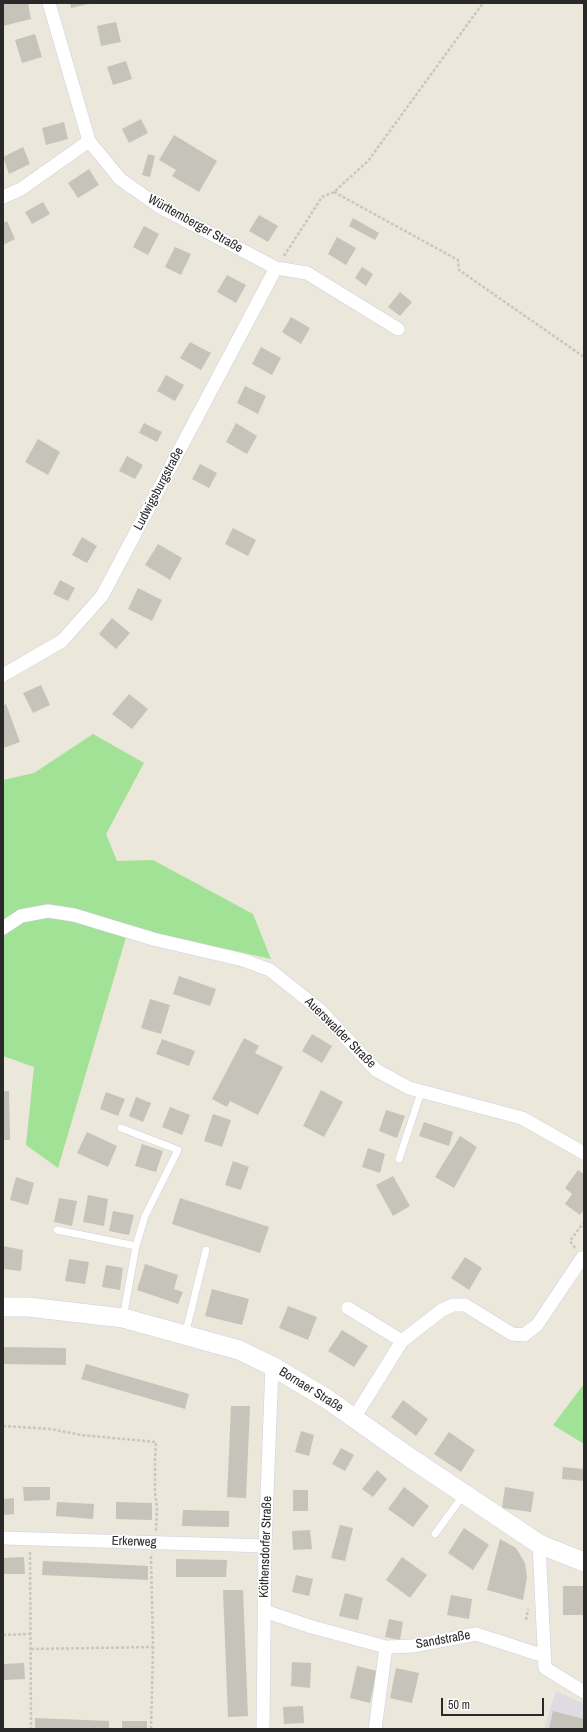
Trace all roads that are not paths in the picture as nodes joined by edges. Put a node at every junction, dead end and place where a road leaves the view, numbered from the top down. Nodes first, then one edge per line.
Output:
1 (49, 3) edge
2 (89, 141) junction
3 (3, 197) edge
4 (276, 268) junction
5 (398, 329) dead end
6 (3, 675) edge
7 (3, 928) edge
8 (421, 1092) junction
9 (121, 1128) dead end
10 (584, 1153) edge
11 (399, 1159) dead end
12 (57, 1230) dead end
13 (136, 1246) junction
14 (206, 1250) dead end
15 (582, 1258) road end
16 (3, 1307) edge
17 (348, 1308) dead end
18 (123, 1318) junction
19 (185, 1335) junction
20 (402, 1341) junction
21 (272, 1366) junction
22 (354, 1418) junction
23 (464, 1494) junction
24 (435, 1534) dead end
25 (3, 1538) edge
26 (539, 1544) junction
27 (265, 1546) junction
28 (584, 1562) edge
29 (264, 1611) junction
30 (386, 1647) junction
31 (544, 1656) junction
32 (584, 1692) edge
33 (263, 1729) edge
34 (376, 1729) edge

1 - 2 street, Württemberger Straße
2 - 3 street
2 - 4 street, Württemberger Straße
4 - 5 street, Württemberger Straße
4 - 6 street, Ludwigsburgstraße
7 - 8 street, Auerswalder Straße
8 - 10 street, Auerswalder Straße
8 - 11 lane
9 - 13 lane
12 - 13 lane
13 - 18 lane
14 - 19 lane
15 - 20 street
16 - 18 main road, Bornaer Straße
17 - 20 street
18 - 19 main road, Bornaer Straße
19 - 21 main road, Bornaer Straße
20 - 22 street
21 - 22 main road, Bornaer Straße
21 - 27 street, Köthensdorfer Straße
22 - 23 main road, Bornaer Straße
23 - 24 lane
23 - 26 main road, Bornaer Straße
25 - 27 street, Erkerweg
26 - 28 main road, Bornaer Straße
26 - 31 street
27 - 29 street, Köthensdorfer Straße
29 - 30 street, Sandstraße
29 - 33 street, Köthensdorfer Straße
30 - 31 street, Sandstraße
30 - 34 street
31 - 32 street

